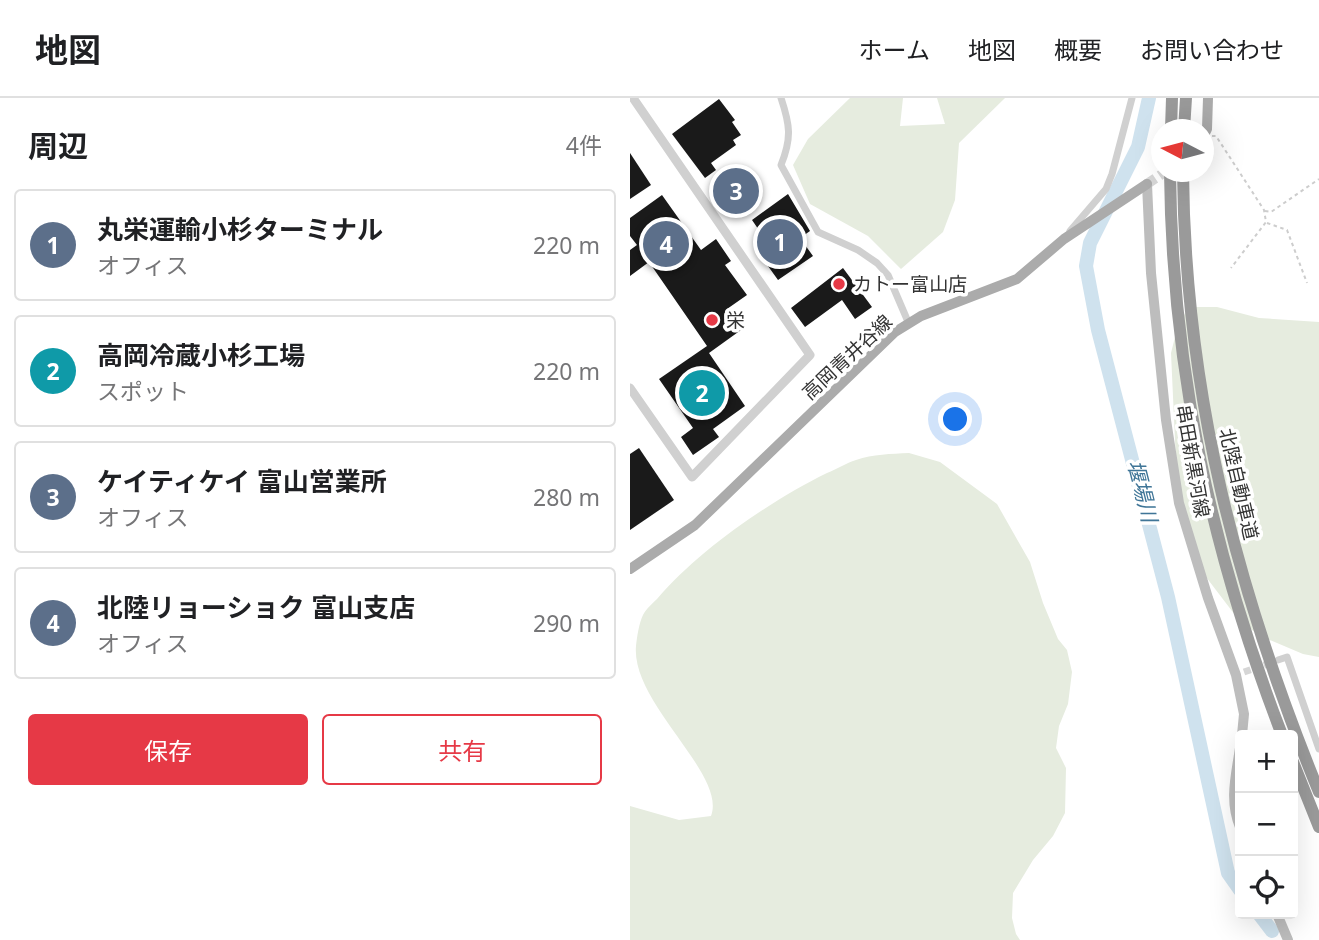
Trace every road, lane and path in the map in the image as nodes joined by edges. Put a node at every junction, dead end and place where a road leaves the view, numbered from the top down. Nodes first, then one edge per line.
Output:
1 (633, 98) edge
2 (781, 98) edge
3 (1132, 98) edge
4 (1172, 98) edge
5 (1186, 98) edge
6 (1209, 98) edge
7 (1171, 119) edge
8 (1185, 119) edge
9 (1208, 119) edge
10 (1216, 136) dead end
11 (1319, 179) edge
12 (1170, 182) edge
13 (1183, 182) edge
14 (1147, 184) joint
15 (1264, 211) junction
16 (1266, 222) junction
17 (1063, 239) junction
18 (1231, 268) dead end
19 (1307, 282) dead end
20 (909, 324) junction
21 (630, 388) edge
22 (630, 569) edge
23 (1279, 660) dead end
24 (1242, 730) edge
25 (1280, 730) edge
26 (1319, 749) edge
27 (1298, 774) edge
28 (1235, 785) edge
29 (1319, 792) edge
30 (1235, 816) edge
31 (1319, 827) edge
32 (1279, 919) edge
33 (1288, 940) edge

1 - 21 street
2 - 20 street
3 - 17 street
4 - 7 highway
5 - 8 highway
6 - 9 main road
10 - 15 path
11 - 15 path
12 - 25 highway, 北陸自動車道
13 - 29 highway, 北陸自動車道
14 - 17 main road, 高岡青井谷線
14 - 24 main road, 串田新黒河線
15 - 16 path
16 - 18 path
16 - 19 path
17 - 20 main road, 高岡青井谷線
20 - 22 main road, 高岡青井谷線
23 - 26 street
27 - 31 highway
28 - 30 main road
32 - 33 main road

